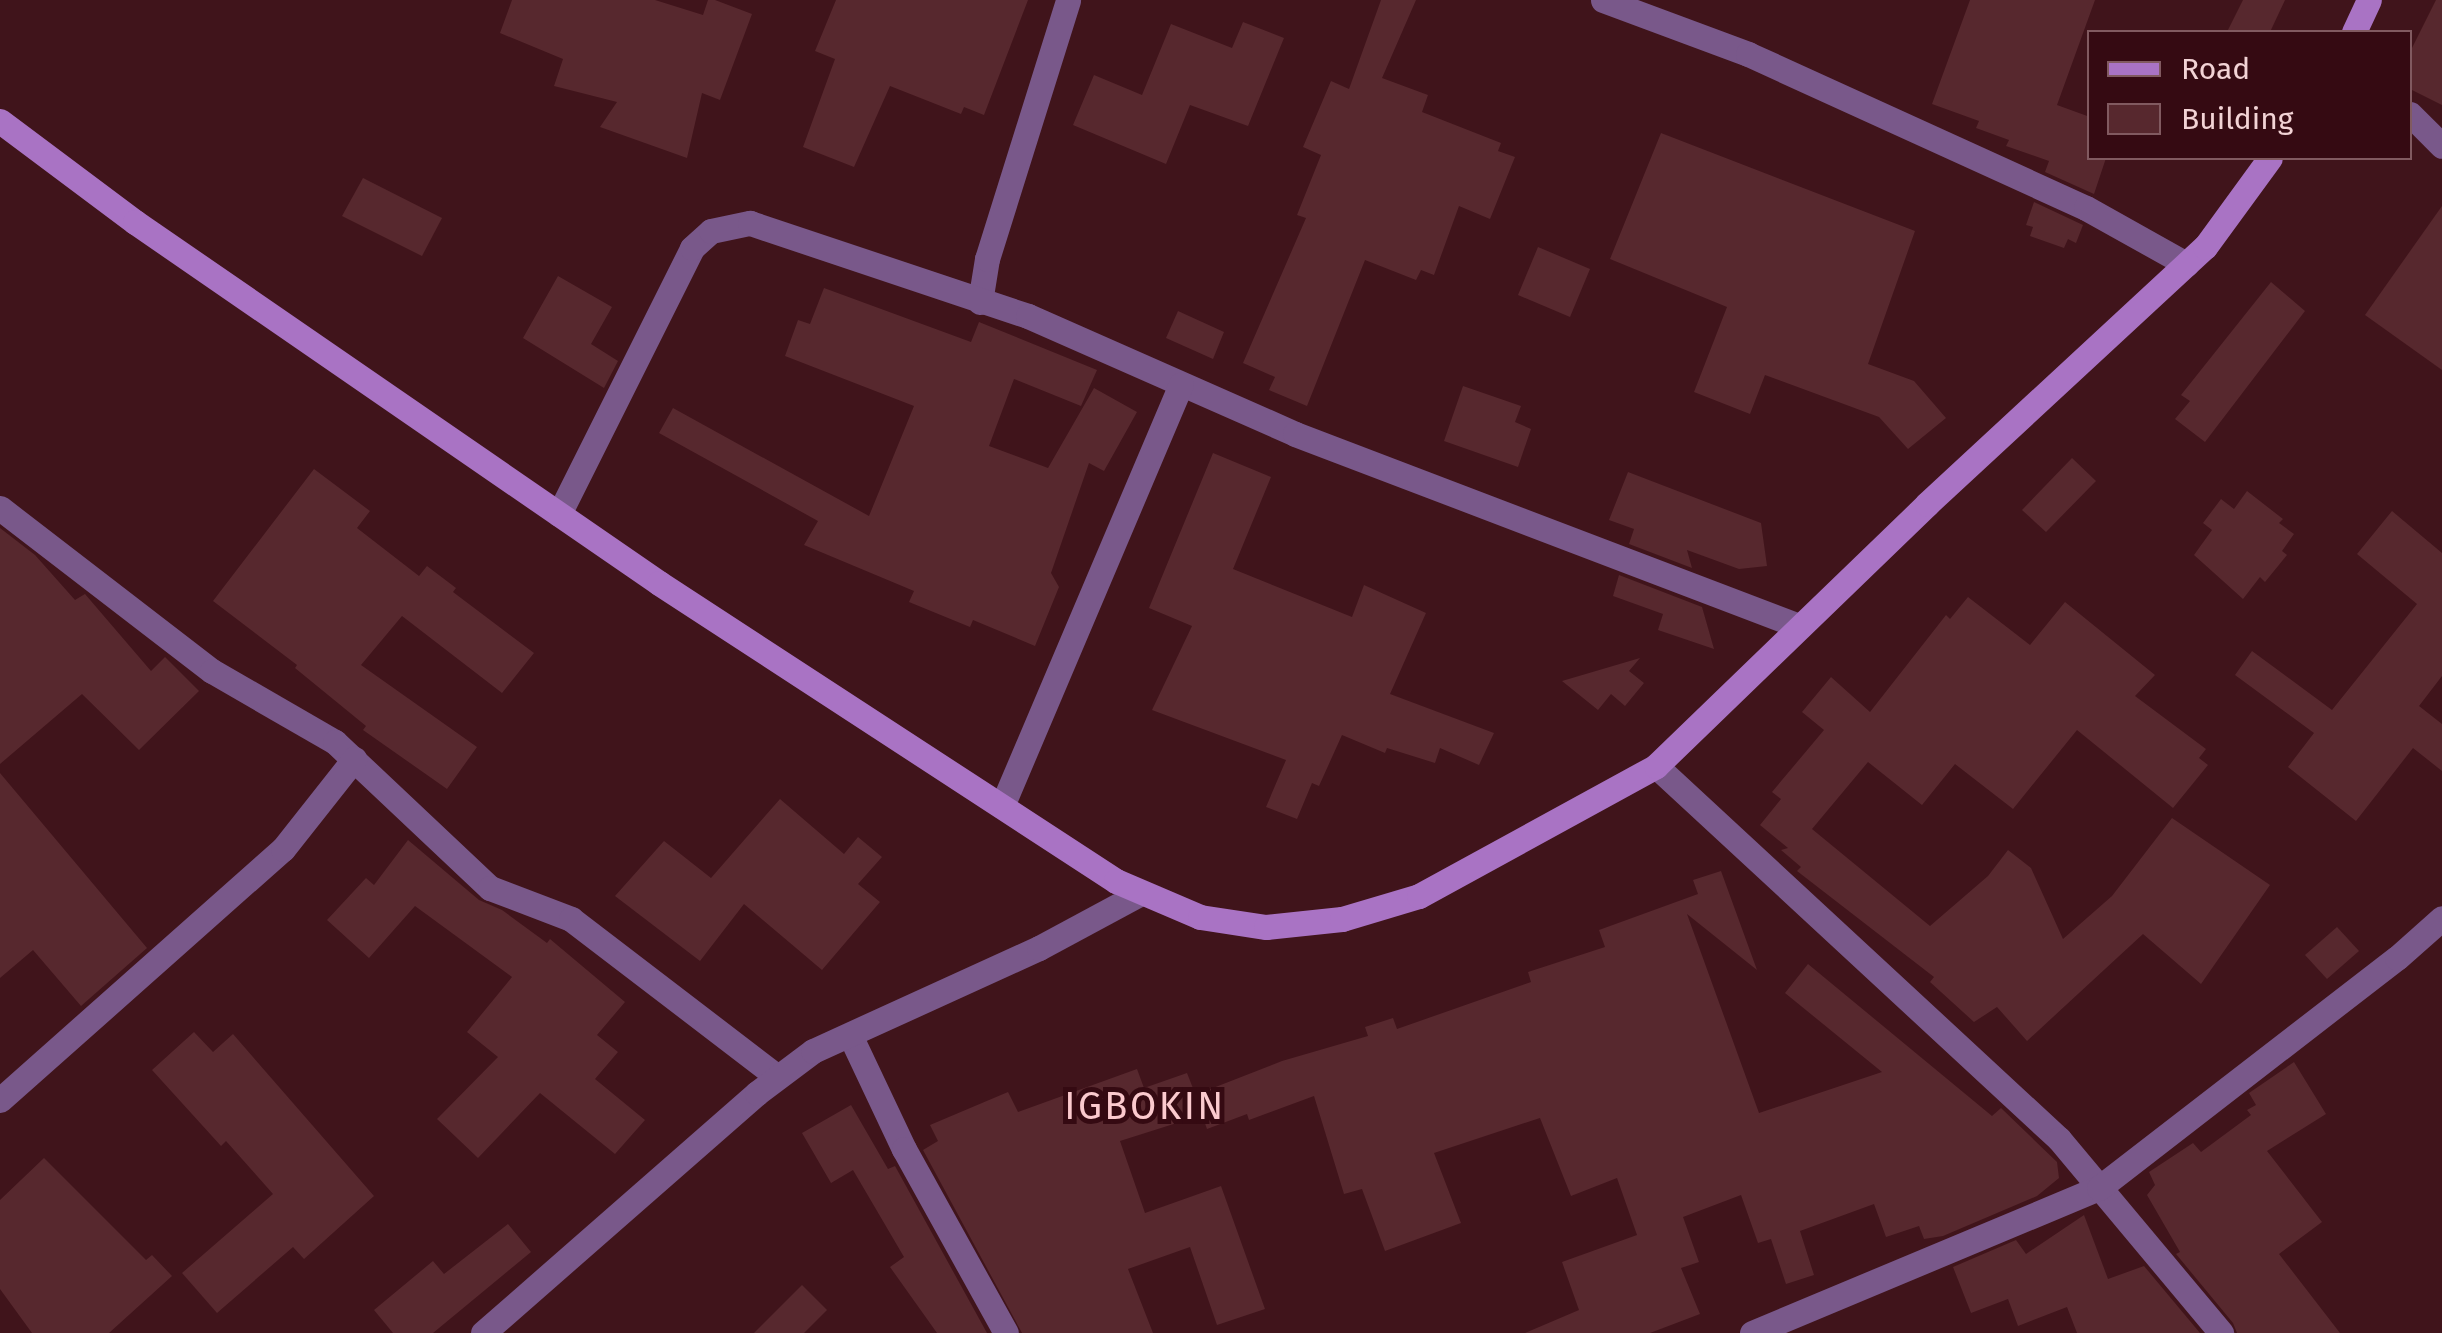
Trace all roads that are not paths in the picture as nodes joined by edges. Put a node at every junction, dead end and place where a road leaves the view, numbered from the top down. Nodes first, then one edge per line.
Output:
1 (1068, 0) edge
2 (1604, 0) edge
3 (2368, 0) edge
4 (2355, 30) edge
5 (2412, 116) edge
6 (0, 121) edge
7 (2442, 146) edge
8 (2269, 160) edge
9 (2186, 264) junction
10 (980, 302) junction
11 (1181, 384) junction
12 (0, 508) edge
13 (559, 514) junction
14 (1799, 626) junction
15 (354, 759) junction
16 (1656, 766) junction
17 (1002, 806) junction
18 (1140, 893) junction
19 (2442, 918) edge
20 (850, 1035) junction
21 (778, 1077) junction
22 (0, 1100) edge
23 (2099, 1188) junction
24 (483, 1333) edge
25 (1006, 1333) edge
26 (1752, 1333) edge
27 (2221, 1333) edge

1 - 10 street
2 - 9 street
3 - 4 main road
5 - 7 street
6 - 13 main road
8 - 9 main road
9 - 14 main road
10 - 11 street
10 - 13 street
11 - 14 street
11 - 17 street
12 - 15 street
13 - 17 main road
14 - 16 main road
15 - 21 street
15 - 22 street
16 - 18 main road
16 - 23 street
17 - 18 main road
18 - 20 street
19 - 23 street
20 - 21 street
20 - 25 street
21 - 24 street
23 - 26 street
23 - 27 street

